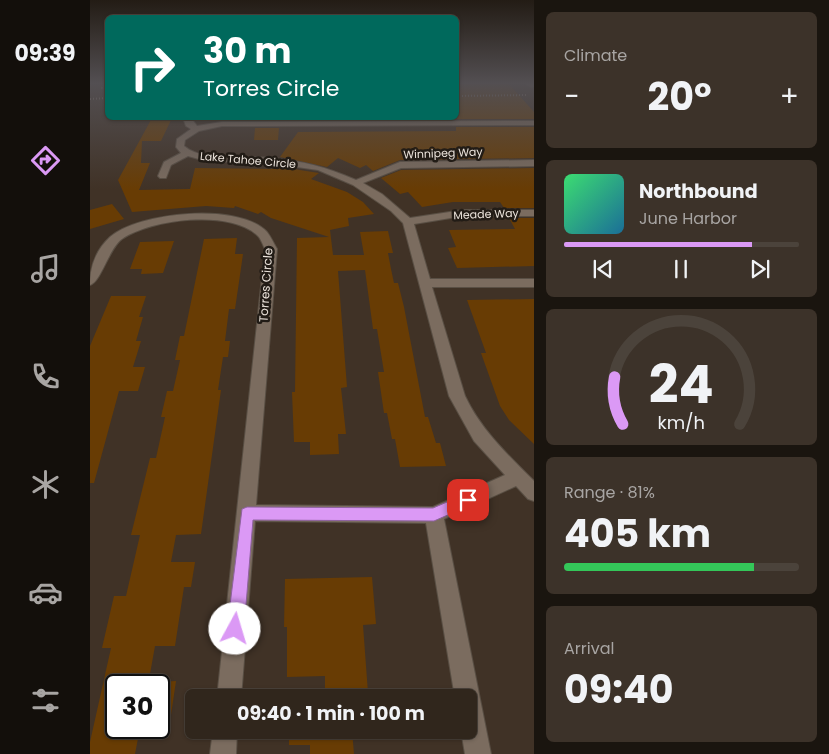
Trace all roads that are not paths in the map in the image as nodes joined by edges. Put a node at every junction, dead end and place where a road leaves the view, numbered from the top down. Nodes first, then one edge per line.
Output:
1 (188, 120) edge
2 (534, 123) edge
3 (196, 129) junction
4 (187, 153) junction
5 (534, 163) edge
6 (163, 176) dead end
7 (356, 183) junction
8 (534, 213) edge
9 (408, 222) junction
10 (90, 281) edge
11 (427, 283) junction
12 (534, 283) edge
13 (518, 477) junction
14 (534, 493) edge
15 (247, 513) junction
16 (434, 515) junction
17 (230, 689) edge
18 (465, 689) edge
19 (225, 739) edge
20 (475, 739) edge
21 (223, 754) edge
22 (478, 754) edge

1 - 3 street
2 - 3 street
3 - 4 street, Lake Tahoe Circle
4 - 6 street, Lake Tahoe Circle
4 - 7 street, Lake Tahoe Circle
5 - 7 street, Winnipeg Way
7 - 9 street, Lake Tahoe Circle
8 - 9 street, Meade Way
9 - 11 street
10 - 15 street, Torres Circle
11 - 12 street
11 - 13 street
13 - 14 street
13 - 16 street
15 - 16 street
15 - 17 street, Torres Circle
16 - 18 street
19 - 21 street
20 - 22 street

